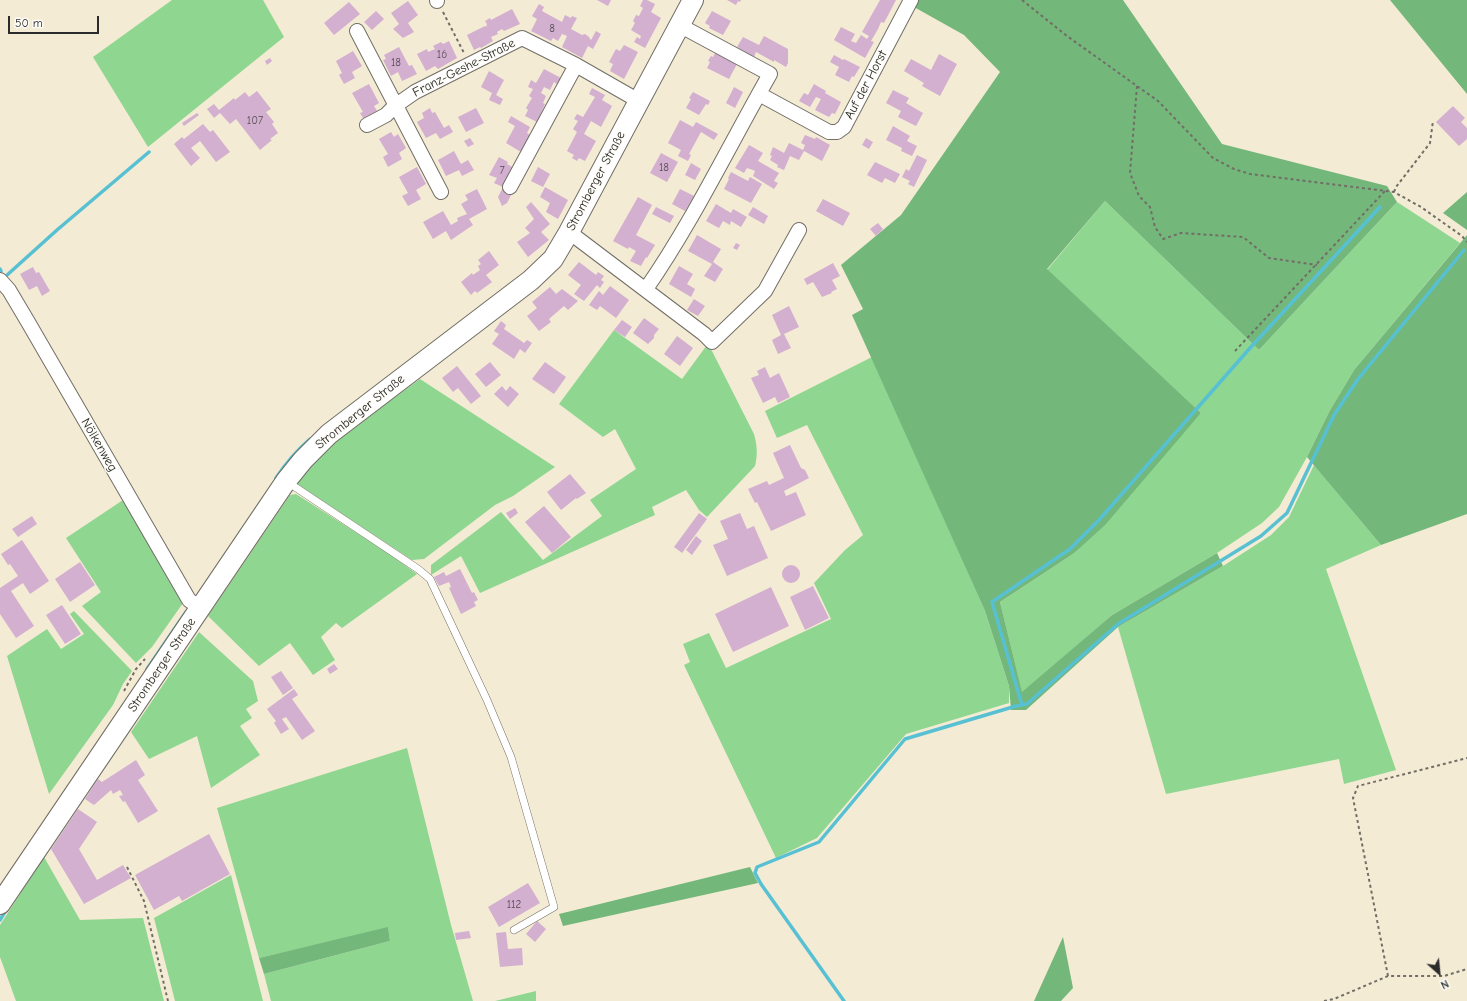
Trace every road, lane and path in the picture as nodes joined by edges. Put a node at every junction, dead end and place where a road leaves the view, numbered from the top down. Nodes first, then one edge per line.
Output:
1 (437, 0) edge
2 (693, 0) edge
3 (911, 0) edge
4 (1022, 0) edge
5 (680, 25) junction
6 (357, 31) dead end
7 (470, 64) junction
8 (576, 65) junction
9 (1137, 86) junction
10 (759, 94) junction
11 (639, 101) junction
12 (395, 106) junction
13 (1433, 121) dead end
14 (367, 125) dead end
15 (510, 187) dead end
16 (1385, 191) junction
17 (441, 192) dead end
18 (1394, 192) junction
19 (799, 230) dead end
20 (569, 232) junction
21 (1467, 242) edge
22 (1317, 265) junction
23 (0, 280) edge
24 (646, 289) junction
25 (1236, 351) dead end
26 (286, 481) junction
27 (200, 608) junction
28 (1467, 758) edge
29 (127, 867) dead end
30 (0, 904) edge
31 (514, 930) dead end
32 (1467, 969) edge
33 (1388, 976) junction
34 (168, 1001) edge
35 (1324, 1001) edge

1 - 7 path
2 - 5 main road, Stromberger Straße
3 - 10 street, Auf der Horst
4 - 9 path
5 - 10 street
5 - 11 main road, Stromberger Straße
6 - 12 street
7 - 8 street, Franz-Geshe-Straße
7 - 12 street, Franz-Geshe-Straße
8 - 11 street, Franz-Geshe-Straße
8 - 15 street
9 - 16 path
9 - 22 path
10 - 24 street
11 - 20 main road, Stromberger Straße
12 - 14 street, Franz-Geshe-Straße
12 - 17 street
13 - 18 path
16 - 18 path
16 - 22 path
18 - 21 path
19 - 24 street
20 - 24 street
20 - 26 main road, Stromberger Straße
22 - 25 path
23 - 27 street, Nölkenweg
26 - 27 main road, Stromberger Straße
26 - 31 lane
27 - 30 main road, Stromberger Straße
28 - 33 path
29 - 34 path
32 - 33 path
33 - 35 path

